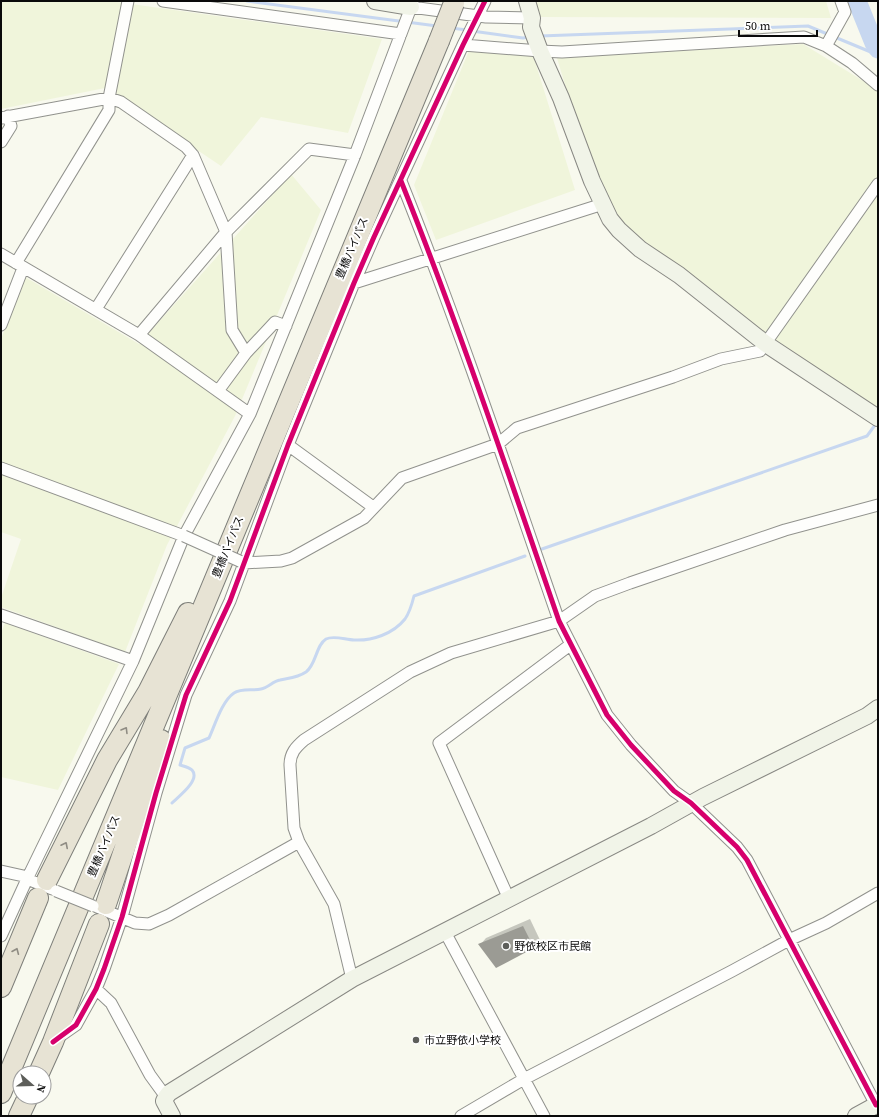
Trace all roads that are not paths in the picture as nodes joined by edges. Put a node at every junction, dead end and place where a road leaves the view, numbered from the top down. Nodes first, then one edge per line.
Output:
1 (128, 1) edge
2 (163, 1) edge
3 (375, 1) edge
4 (485, 1) edge
5 (527, 1) edge
6 (841, 1) edge
7 (455, 2) edge
8 (411, 7) edge
9 (476, 19) junction
10 (531, 22) junction
11 (402, 31) junction
12 (465, 42) junction
13 (827, 44) junction
14 (539, 48) junction
15 (878, 85) edge
16 (109, 98) junction
17 (5, 117) edge
18 (1, 142) edge
19 (355, 155) junction
20 (193, 156) junction
21 (400, 181) junction
22 (878, 184) edge
23 (603, 204) junction
24 (226, 232) junction
25 (1, 254) edge
26 (432, 259) junction
27 (19, 265) junction
28 (354, 283) junction
29 (96, 309) junction
30 (1, 325) edge
31 (286, 326) junction
32 (139, 335) junction
33 (766, 344) junction
34 (246, 353) junction
35 (218, 391) junction
36 (250, 414) junction
37 (878, 418) edge
38 (498, 444) junction
39 (288, 445) junction
40 (1, 468) edge
41 (878, 505) edge
42 (373, 507) junction
43 (237, 525) junction
44 (184, 536) junction
45 (244, 563) junction
46 (207, 598) junction
47 (1, 615) edge
48 (559, 621) junction
49 (570, 645) junction
50 (132, 661) junction
51 (878, 708) edge
52 (691, 803) junction
53 (299, 842) junction
54 (1, 871) edge
55 (27, 878) junction
56 (52, 886) junction
57 (878, 893) edge
58 (38, 898) dead end
59 (509, 899) junction
60 (99, 911) junction
61 (122, 916) junction
62 (445, 932) junction
63 (1, 936) edge
64 (789, 940) junction
65 (352, 979) junction
66 (1, 987) edge
67 (96, 989) junction
68 (53, 1042) junction
69 (43, 1065) edge
70 (524, 1079) junction
71 (1, 1093) edge
72 (166, 1097) junction
73 (877, 1104) edge
74 (25, 1105) edge
75 (20, 1116) edge
76 (172, 1116) edge
77 (461, 1116) edge
78 (544, 1116) edge
79 (856, 1116) edge

1 - 16 street
2 - 11 street
3 - 8 street
4 - 9 street
5 - 10 street
6 - 13 street
7 - 43 highway, 豊橋バイパス, bridge
8 - 9 street
8 - 11 street
9 - 10 street
9 - 12 street
10 - 14 street
11 - 19 street
12 - 14 street
12 - 21 street
13 - 14 street
13 - 15 street
14 - 23 street
16 - 17 street
16 - 20 street
16 - 27 street
17 - 18 street
19 - 24 street
19 - 31 street
20 - 24 street
20 - 29 street
21 - 26 street
21 - 28 street
22 - 33 street
23 - 26 street
23 - 33 street
24 - 32 street
24 - 34 street
25 - 27 street
26 - 28 street
26 - 38 street
27 - 29 street
27 - 30 street
28 - 39 street
29 - 32 street
31 - 34 street
31 - 36 street
32 - 35 street
33 - 37 street
33 - 38 street
34 - 35 street
35 - 36 street
36 - 44 street
38 - 42 street
38 - 48 street
39 - 42 street
39 - 45 street
40 - 44 street
41 - 48 street
42 - 45 street
43 - 46 highway, 豊橋バイパス
56 -> 43 highway
44 - 45 street, bridge
44 - 50 street
45 - 61 street
46 - 60 highway
46 - 71 highway, 豊橋バイパス
47 - 50 street
48 - 49 street
48 - 53 street
49 - 52 street
49 - 59 street
50 - 55 street
51 - 52 street
52 - 59 street
52 - 64 street
53 - 61 street
53 - 65 street
54 - 55 street
55 - 56 street
55 - 63 street
56 - 60 street, bridge
57 - 64 street
66 -> 58 highway
59 - 62 street
60 - 61 street
60 - 68 highway
61 - 67 street
62 - 65 street
62 - 70 street
64 - 70 street
64 - 73 street
65 - 72 street
67 - 68 street
67 - 72 street
68 - 69 highway
70 - 77 street
70 - 78 street
72 - 76 street
73 - 79 street
74 - 75 highway

